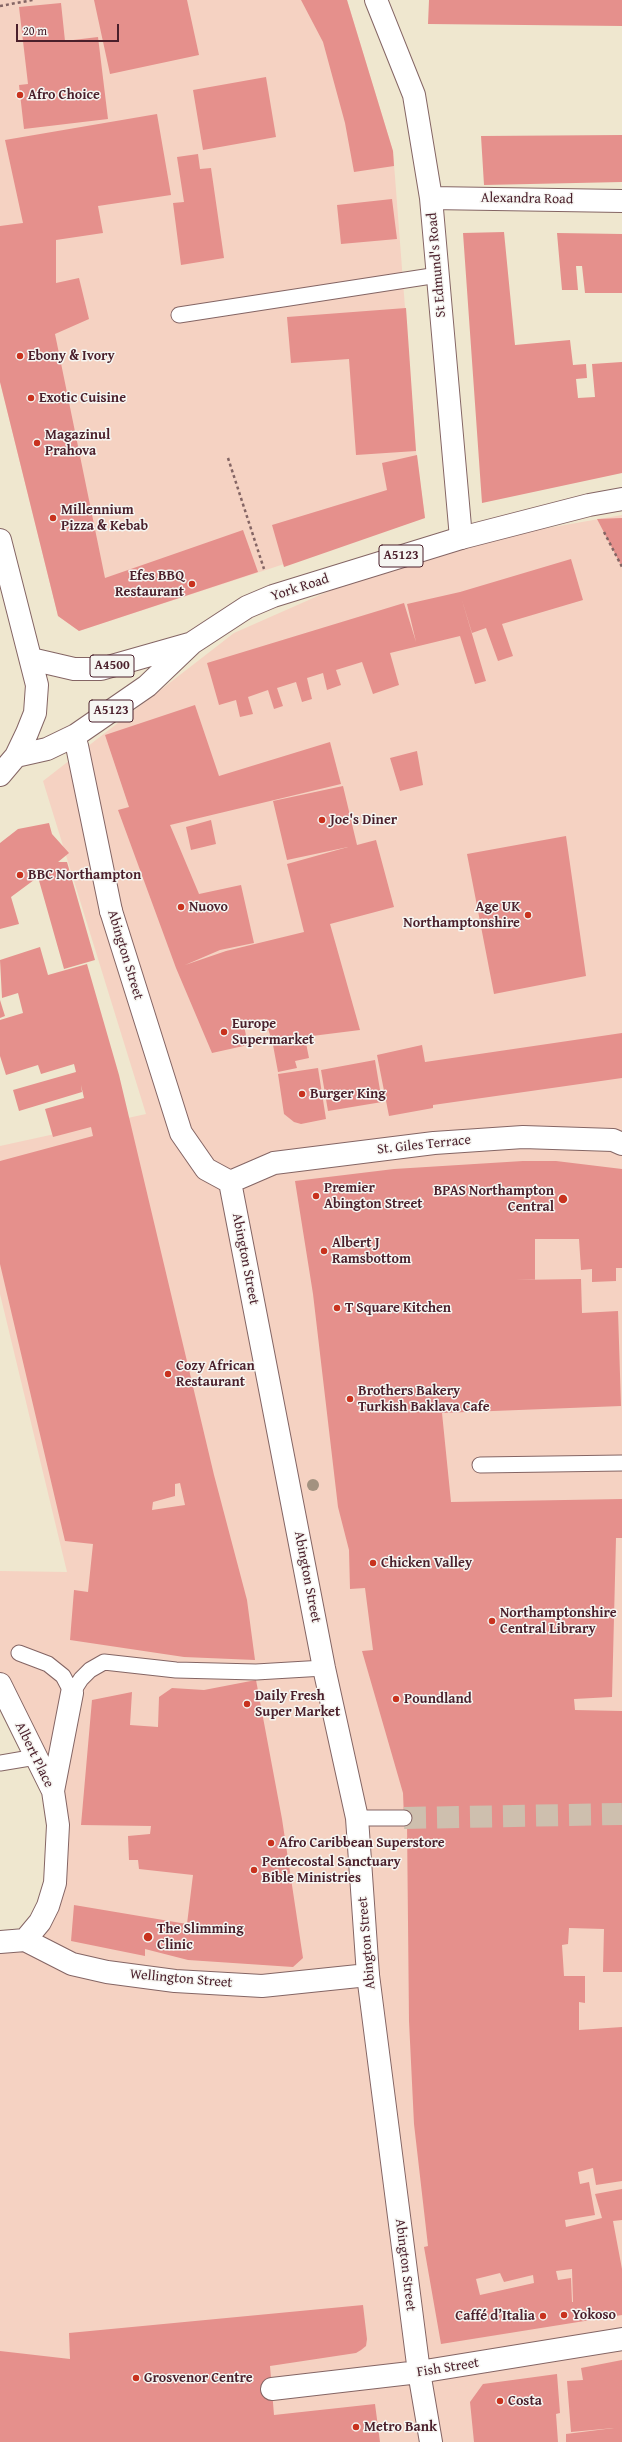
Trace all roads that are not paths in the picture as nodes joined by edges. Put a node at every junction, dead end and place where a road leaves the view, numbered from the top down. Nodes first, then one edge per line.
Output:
1 (376, 0) edge
2 (431, 198) junction
3 (622, 201) edge
4 (438, 275) junction
5 (179, 315) dead end
6 (622, 499) edge
7 (461, 538) junction
8 (0, 540) edge
9 (192, 643) junction
10 (31, 659) junction
11 (77, 746) dead end
12 (16, 756) junction
13 (0, 775) edge
14 (622, 1144) edge
15 (230, 1182) junction
16 (622, 1463) edge
17 (480, 1465) dead end
18 (19, 1653) dead end
19 (324, 1668) junction
20 (0, 1684) edge
21 (72, 1693) junction
22 (36, 1757) junction
23 (0, 1763) edge
24 (53, 1791) junction
25 (357, 1818) junction
26 (404, 1818) tunnel mouth
27 (25, 1940) junction
28 (0, 1942) edge
29 (368, 1976) junction
30 (622, 2339) edge
31 (419, 2372) junction
32 (272, 2389) dead end
33 (431, 2442) edge

1 - 2 street, St Edmund's Road
2 - 3 street, Alexandra Road
2 - 4 street, St Edmund's Road
4 - 5 lane
4 - 7 street, St Edmund's Road
6 - 7 street, York Road / A5123
7 - 9 street, York Road / A5123
8 - 10 street
9 - 10 street, A4500
9 - 12 street, York Road / A5123
10 - 12 street
11 - 15 street, Abington Street
12 - 13 street
14 - 15 street, St. Giles Terrace
15 - 19 street, Abington Street
16 - 17 lane
18 - 21 lane
19 - 21 lane
19 - 25 street, Abington Street
20 - 22 street, Albert Place
21 - 24 street
22 - 23 lane
22 - 24 street, Albert Place
24 - 27 street, Albert Place
25 - 26 lane
25 - 29 street, Abington Street
27 - 28 street
27 - 29 street, Wellington Street
29 - 31 street, Abington Street
30 - 31 street, Fish Street
31 - 32 street, Fish Street
31 - 33 street, Abington Street

